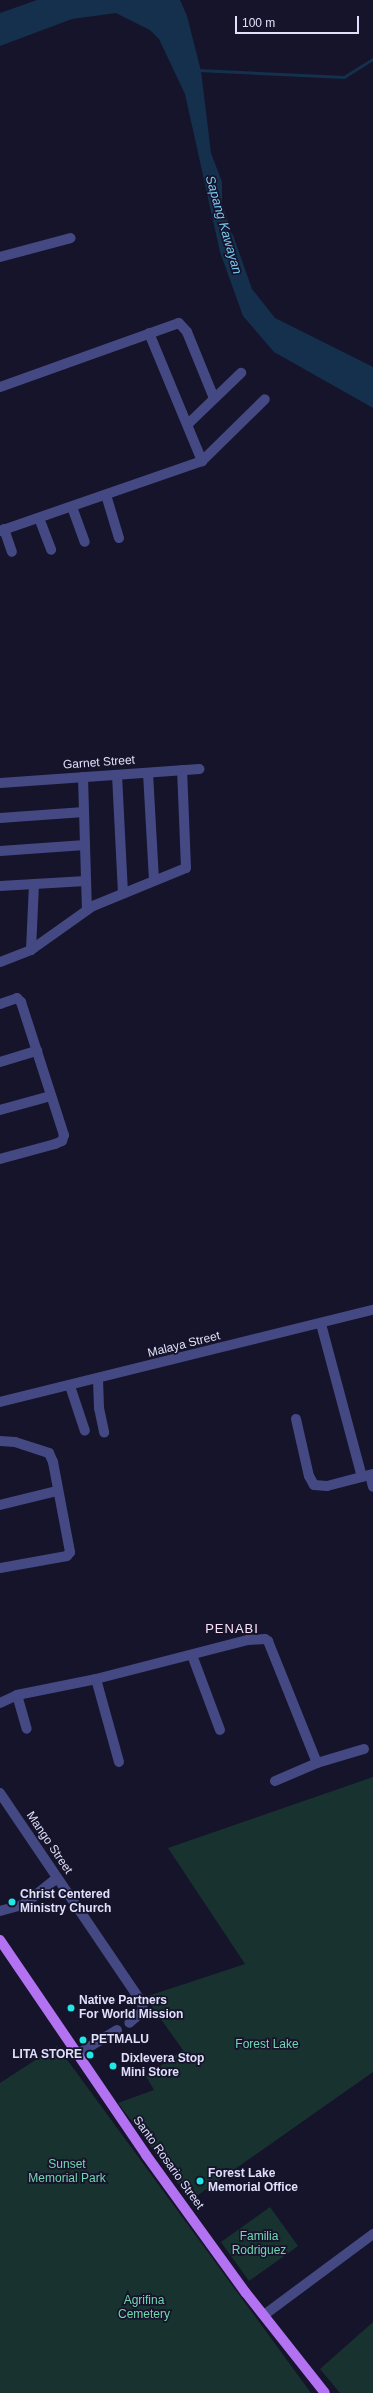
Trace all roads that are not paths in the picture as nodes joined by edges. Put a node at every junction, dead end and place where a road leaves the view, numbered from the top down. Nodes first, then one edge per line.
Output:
1 (71, 238) dead end
2 (0, 257) edge
3 (149, 334) junction
4 (240, 373) dead end
5 (0, 387) edge
6 (214, 398) junction
7 (265, 399) dead end
8 (188, 424) junction
9 (202, 461) junction
10 (106, 495) junction
11 (72, 507) junction
12 (39, 518) junction
13 (2, 530) edge
14 (119, 538) dead end
15 (85, 542) dead end
16 (51, 550) dead end
17 (12, 552) dead end
18 (200, 769) dead end
19 (182, 770) junction
20 (148, 773) junction
21 (117, 774) junction
22 (83, 777) junction
23 (0, 783) edge
24 (84, 812) junction
25 (0, 818) edge
26 (85, 845) junction
27 (0, 851) edge
28 (154, 879) junction
29 (86, 881) junction
30 (34, 884) junction
31 (0, 886) edge
32 (123, 892) junction
33 (87, 910) junction
34 (31, 950) junction
35 (0, 962) edge
36 (0, 1004) edge
37 (37, 1051) junction
38 (0, 1062) edge
39 (51, 1096) junction
40 (0, 1110) edge
41 (0, 1159) edge
42 (373, 1310) edge
43 (321, 1324) junction
44 (98, 1379) junction
45 (70, 1386) junction
46 (0, 1402) edge
47 (296, 1419) dead end
48 (85, 1431) dead end
49 (104, 1432) dead end
50 (0, 1441) edge
51 (368, 1475) edge
52 (373, 1487) edge
53 (57, 1491) junction
54 (0, 1505) edge
55 (0, 1568) edge
56 (192, 1655) junction
57 (96, 1679) junction
58 (16, 1695) junction
59 (0, 1703) edge
60 (27, 1730) dead end
61 (220, 1730) dead end
62 (364, 1749) dead end
63 (119, 1762) dead end
64 (317, 1763) junction
65 (275, 1781) dead end
66 (0, 1793) edge
67 (57, 1878) junction
68 (0, 1911) edge
69 (0, 1940) edge
70 (129, 2024) dead end
71 (117, 2030) dead end
72 (76, 2055) junction
73 (373, 2234) edge
74 (264, 2315) junction
75 (325, 2393) edge

1 - 2 street
3 - 5 street
3 - 6 street
3 - 8 street
4 - 6 street
6 - 8 street
7 - 9 street
8 - 9 street
9 - 10 street
10 - 11 street
10 - 14 street
11 - 12 street
11 - 15 street
12 - 13 street
12 - 16 street
13 - 17 street
18 - 19 street, Garnet Street
19 - 20 street, Garnet Street
19 - 28 street
20 - 21 street, Garnet Street
20 - 28 street
21 - 22 street, Garnet Street
21 - 32 street
22 - 23 street, Garnet Street
22 - 24 street
24 - 25 street
24 - 26 street
26 - 27 street
26 - 29 street
28 - 32 street
29 - 30 street
29 - 33 street
30 - 31 street
30 - 34 street
32 - 33 street
33 - 34 street
34 - 35 street
36 - 37 street
37 - 38 street
37 - 39 street
39 - 40 street
39 - 41 street
42 - 43 street, Malaya Street
43 - 44 street, Malaya Street
43 - 51 street
44 - 45 street, Malaya Street
44 - 49 street
45 - 46 street, Malaya Street
45 - 48 street
47 - 51 street
50 - 53 street
51 - 52 street
53 - 54 street
53 - 55 street
56 - 57 street
56 - 61 street
56 - 64 street
57 - 58 street
57 - 63 street
58 - 59 street
58 - 60 street
62 - 64 street
64 - 65 street
66 - 67 street, Mango Street
67 - 68 street
67 - 70 street, Mango Street
69 - 72 main road, Santo Rosario Street
71 - 72 street
72 - 74 main road, Santo Rosario Street
73 - 74 street
74 - 75 main road, Santo Rosario Street

